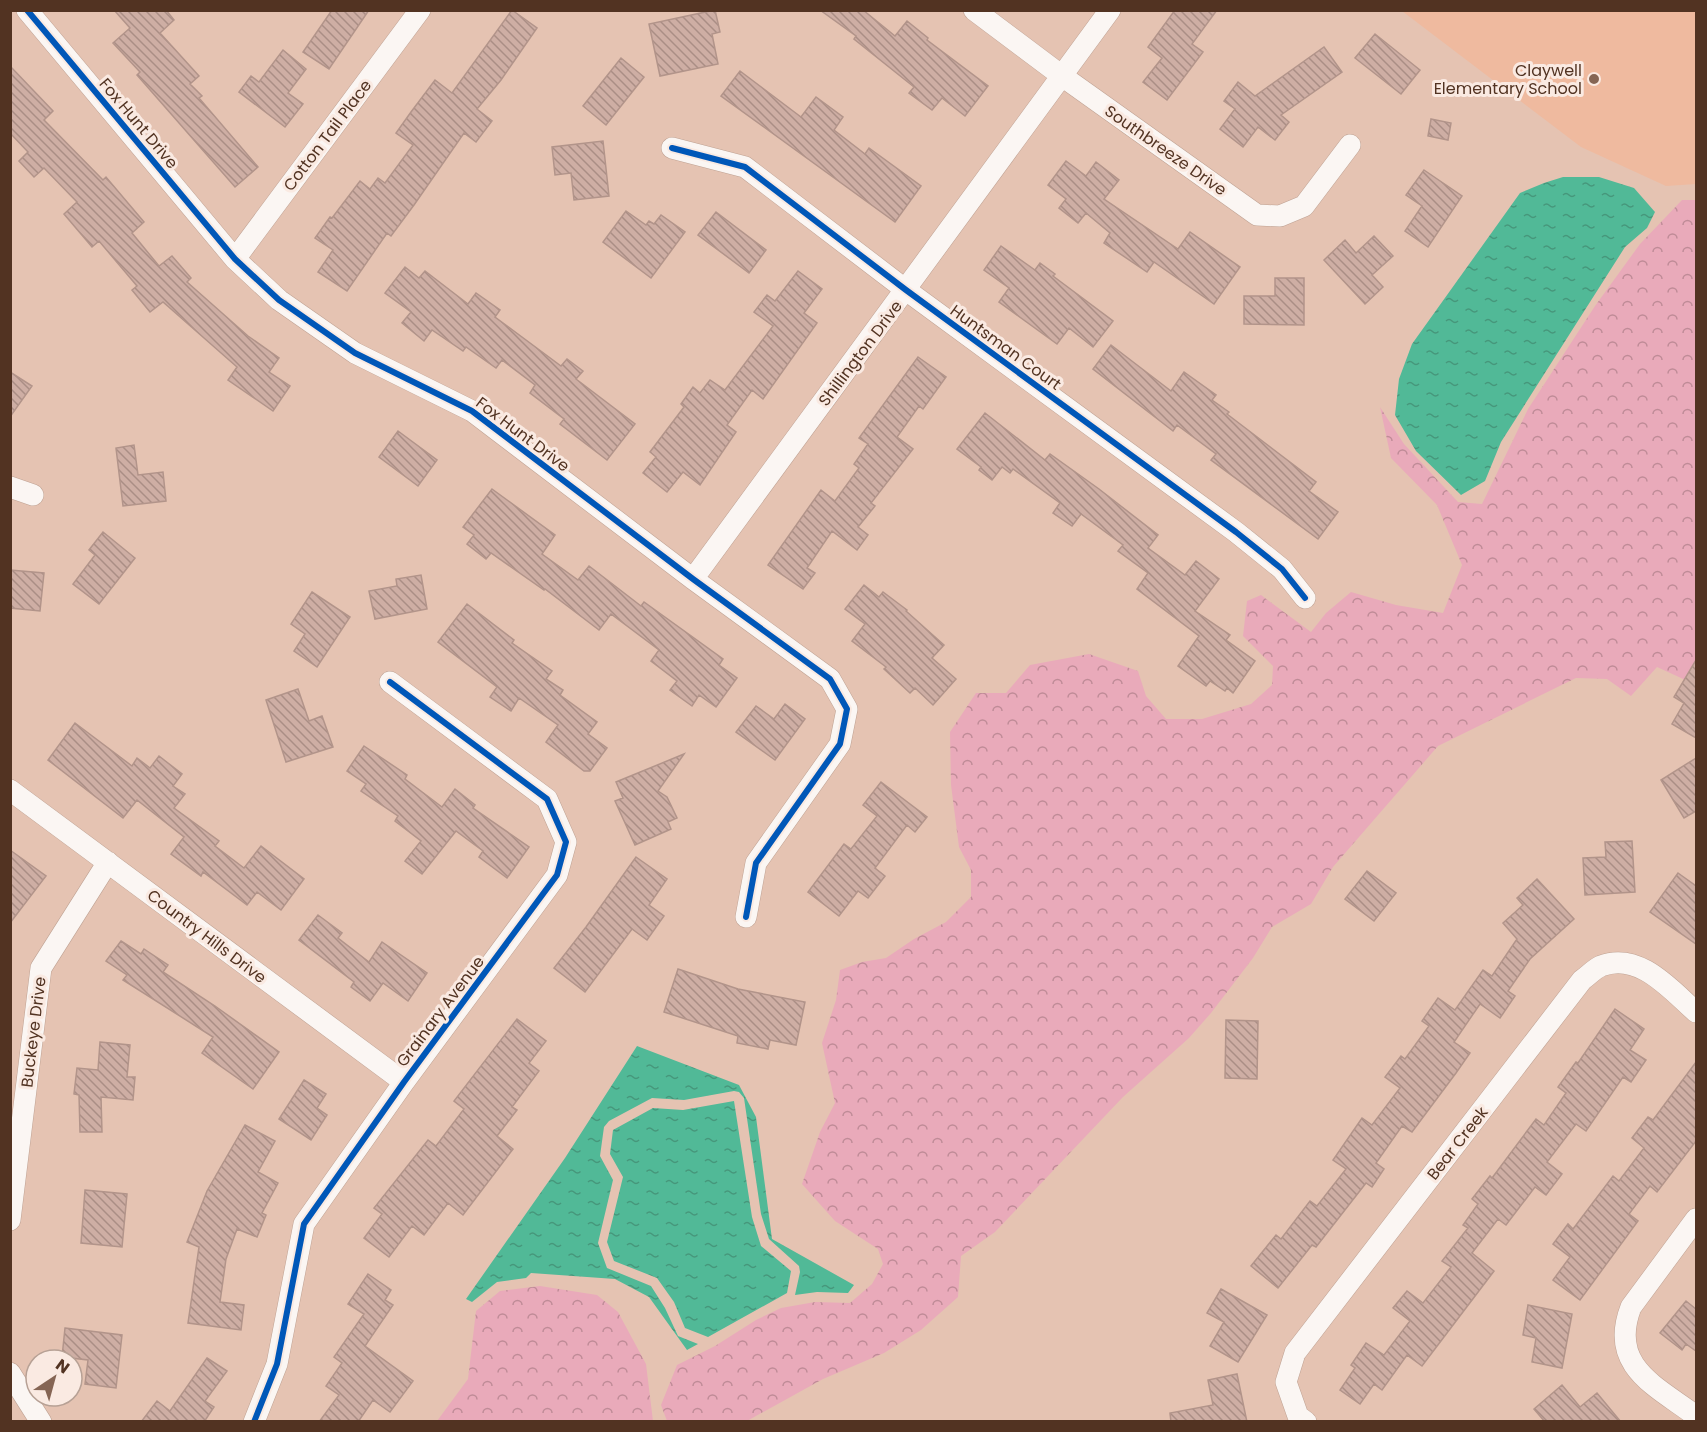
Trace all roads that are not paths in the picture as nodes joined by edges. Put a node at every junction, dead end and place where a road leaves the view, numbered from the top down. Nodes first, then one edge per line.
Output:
1 (27, 10) edge
2 (420, 10) edge
3 (974, 10) edge
4 (1110, 10) edge
5 (1062, 76) junction
6 (1350, 145) dead end
7 (672, 148) dead end
8 (235, 259) junction
9 (906, 290) junction
10 (10, 487) edge
11 (33, 495) dead end
12 (693, 579) junction
13 (1305, 598) dead end
14 (390, 682) dead end
15 (10, 790) edge
16 (108, 862) junction
17 (746, 916) dead end
18 (1696, 1012) edge
19 (404, 1082) junction
20 (11, 1209) edge
21 (1696, 1219) edge
22 (10, 1373) edge
23 (1696, 1416) edge
24 (41, 1422) edge
25 (254, 1422) edge
26 (1306, 1422) edge

1 - 8 street, Fox Hunt Drive
2 - 8 street, Cotton Tail Place
3 - 5 street, Southbreeze Drive
4 - 5 street, Shillington Drive
5 - 6 street, Southbreeze Drive
5 - 9 street, Shillington Drive
7 - 9 street, Huntsman Court
8 - 12 street, Fox Hunt Drive
9 - 12 street, Shillington Drive
9 - 13 street, Huntsman Court
10 - 11 street
12 - 17 street, Fox Hunt Drive
14 - 19 street, Grainary Avenue
15 - 16 street, Country Hills Drive
16 - 19 street, Country Hills Drive
16 - 20 street, Buckeye Drive
18 - 26 street, Bear Creek
19 - 25 street, Grainary Avenue
21 - 23 street
22 - 24 street

